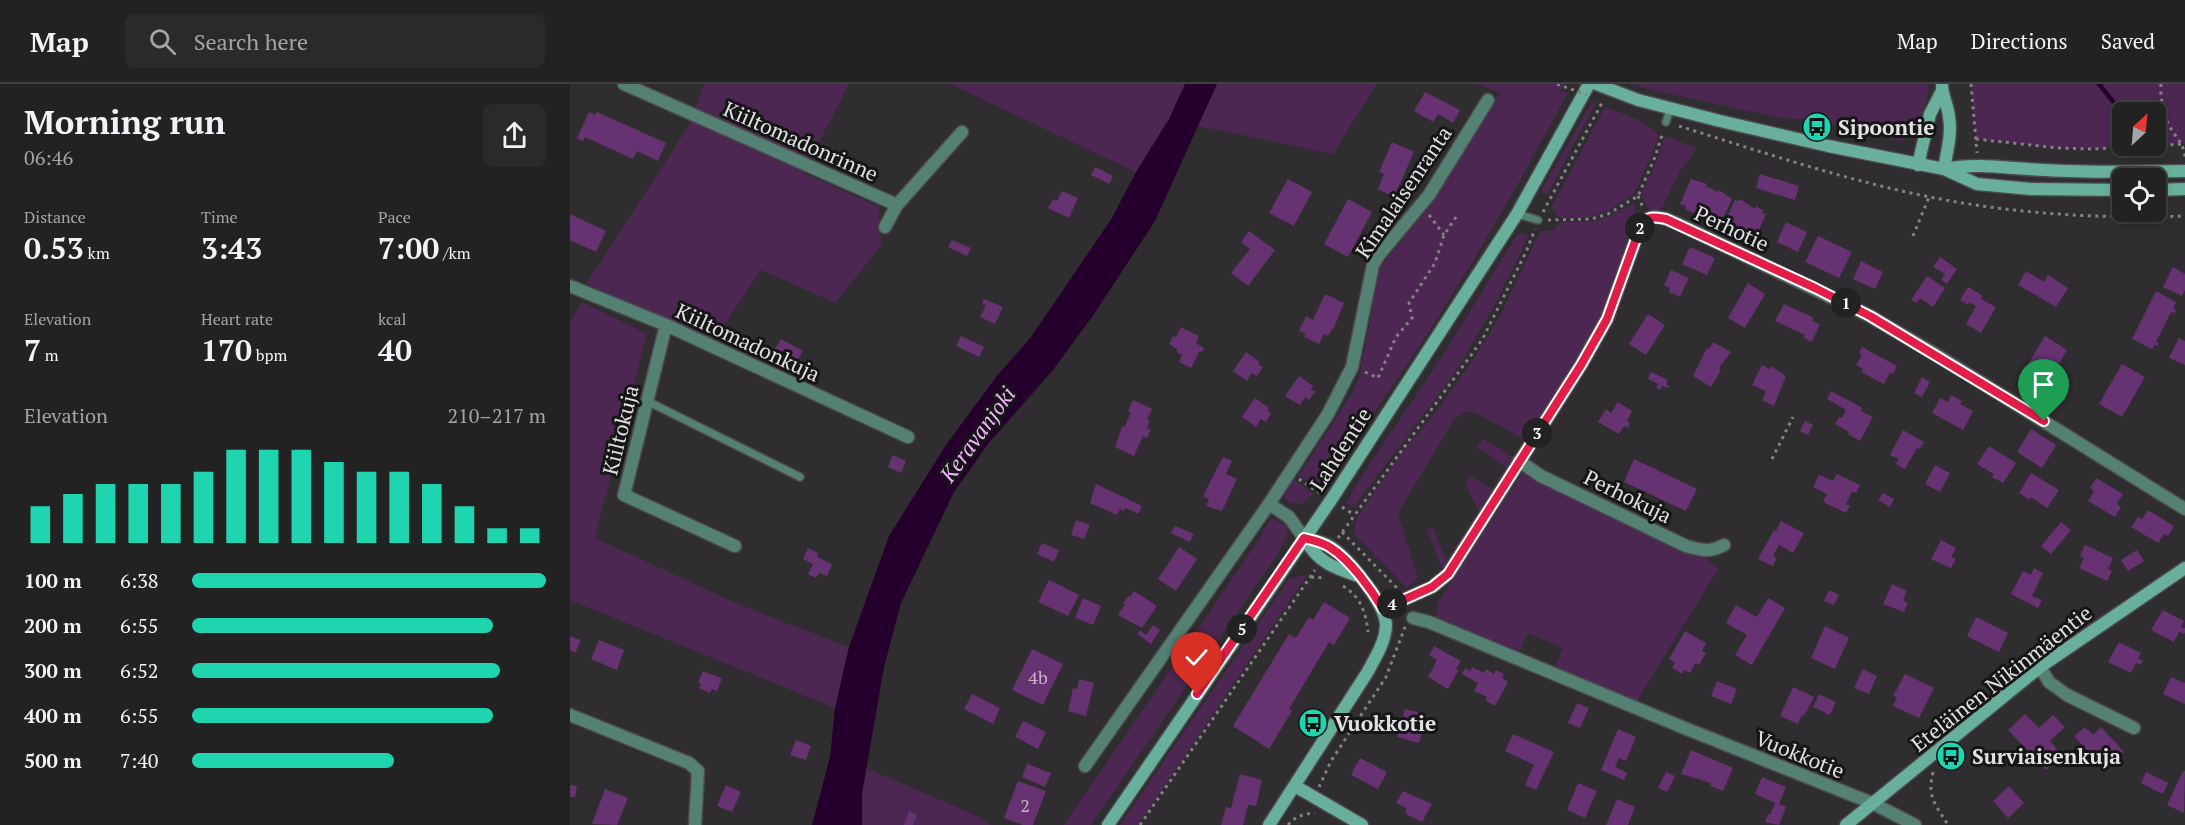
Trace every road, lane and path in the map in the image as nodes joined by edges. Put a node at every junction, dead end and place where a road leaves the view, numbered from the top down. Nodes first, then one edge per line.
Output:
1 (624, 84) edge
2 (1589, 84) edge
3 (1596, 84) edge
4 (1971, 84) edge
5 (2161, 84) edge
6 (1942, 88) edge
7 (1606, 94) dead end
8 (1488, 100) dead end
9 (1670, 109) junction
10 (1666, 122) junction
11 (962, 132) dead end
12 (2184, 144) edge
13 (2185, 151) edge
14 (1918, 165) junction
15 (1944, 169) junction
16 (2185, 171) edge
17 (2185, 189) edge
18 (2112, 190) edge
19 (2166, 190) edge
20 (1429, 195) junction
21 (1929, 197) junction
22 (897, 205) junction
23 (1458, 214) dead end
24 (1517, 214) junction
25 (2185, 216) edge
26 (1538, 220) junction
27 (885, 227) dead end
28 (1444, 235) junction
29 (1913, 236) dead end
30 (570, 286) edge
31 (666, 325) junction
32 (1352, 367) junction
33 (647, 401) junction
34 (1793, 417) dead end
35 (908, 437) dead end
36 (1772, 459) dead end
37 (1519, 461) junction
38 (1290, 473) junction
39 (800, 477) dead end
40 (1317, 491) dead end
41 (1269, 504) junction
42 (2185, 509) edge
43 (1304, 538) junction
44 (1724, 545) dead end
45 (735, 546) dead end
46 (2185, 568) edge
47 (1334, 580) dead end
48 (1341, 585) dead end
49 (1398, 589) dead end
50 (1383, 609) junction
51 (1411, 617) joint
52 (1368, 632) dead end
53 (2040, 667) junction
54 (570, 715) edge
55 (2134, 728) dead end
56 (1085, 766) dead end
57 (1925, 775) dead end
58 (1319, 785) dead end
59 (1294, 786) junction
60 (1872, 803) junction
61 (1303, 814) dead end
62 (695, 825) edge
63 (1108, 825) edge
64 (1140, 825) edge
65 (1269, 825) edge
66 (1288, 825) edge
67 (1362, 825) edge
68 (1846, 825) edge
69 (1915, 825) edge
70 (1948, 825) edge

1 - 22 street, Kiiltomadonrinne
2 - 24 main road, Lahdentie
3 - 9 main road, bridge
4 - 12 path
5 - 12 path
6 - 14 main road
6 - 15 main road
7 - 26 path
8 - 20 street, Kimalaisenranta
9 - 10 lane
9 - 14 main road
10 - 21 path
10 - 26 path
11 - 22 street, Kiiltomadonrinne
12 - 13 path
14 - 15 main road
15 - 16 main road
15 - 18 main road
17 - 19 main road
20 - 28 path
20 - 32 street, Kimalaisenranta
21 - 25 path
21 - 29 path
22 - 27 street, Kiiltomadonrinne
23 - 28 path
24 - 26 lane
24 - 43 main road, Lahdentie
26 - 49 path
28 - 32 path
30 - 31 street, Kiiltomadonkuja
31 - 33 street, Kiiltokuja
31 - 35 street, Kiiltomadonkuja
32 - 38 street, Kimalaisenranta
33 - 39 lane
33 - 45 street, Kiiltokuja
34 - 36 path
37 - 42 street, Perhotie
37 - 44 street, Perhokuja
37 - 50 street, Perhotie
38 - 40 path
38 - 41 street, Kimalaisenranta
41 - 43 street
41 - 56 street, Kimalaisenranta
43 - 50 main road
43 - 63 main road, Lahdentie
46 - 53 main road, Eteläinen Nikinmäentie
47 - 64 path
48 - 52 path
50 - 59 main road
51 - 58 path
51 - 60 street, Vuokkotie
53 - 55 street
53 - 60 main road, Eteläinen Nikinmäentie
54 - 62 street
57 - 70 path
59 - 65 main road
59 - 67 main road
60 - 68 main road, Eteläinen Nikinmäentie
60 - 69 street
61 - 66 path

